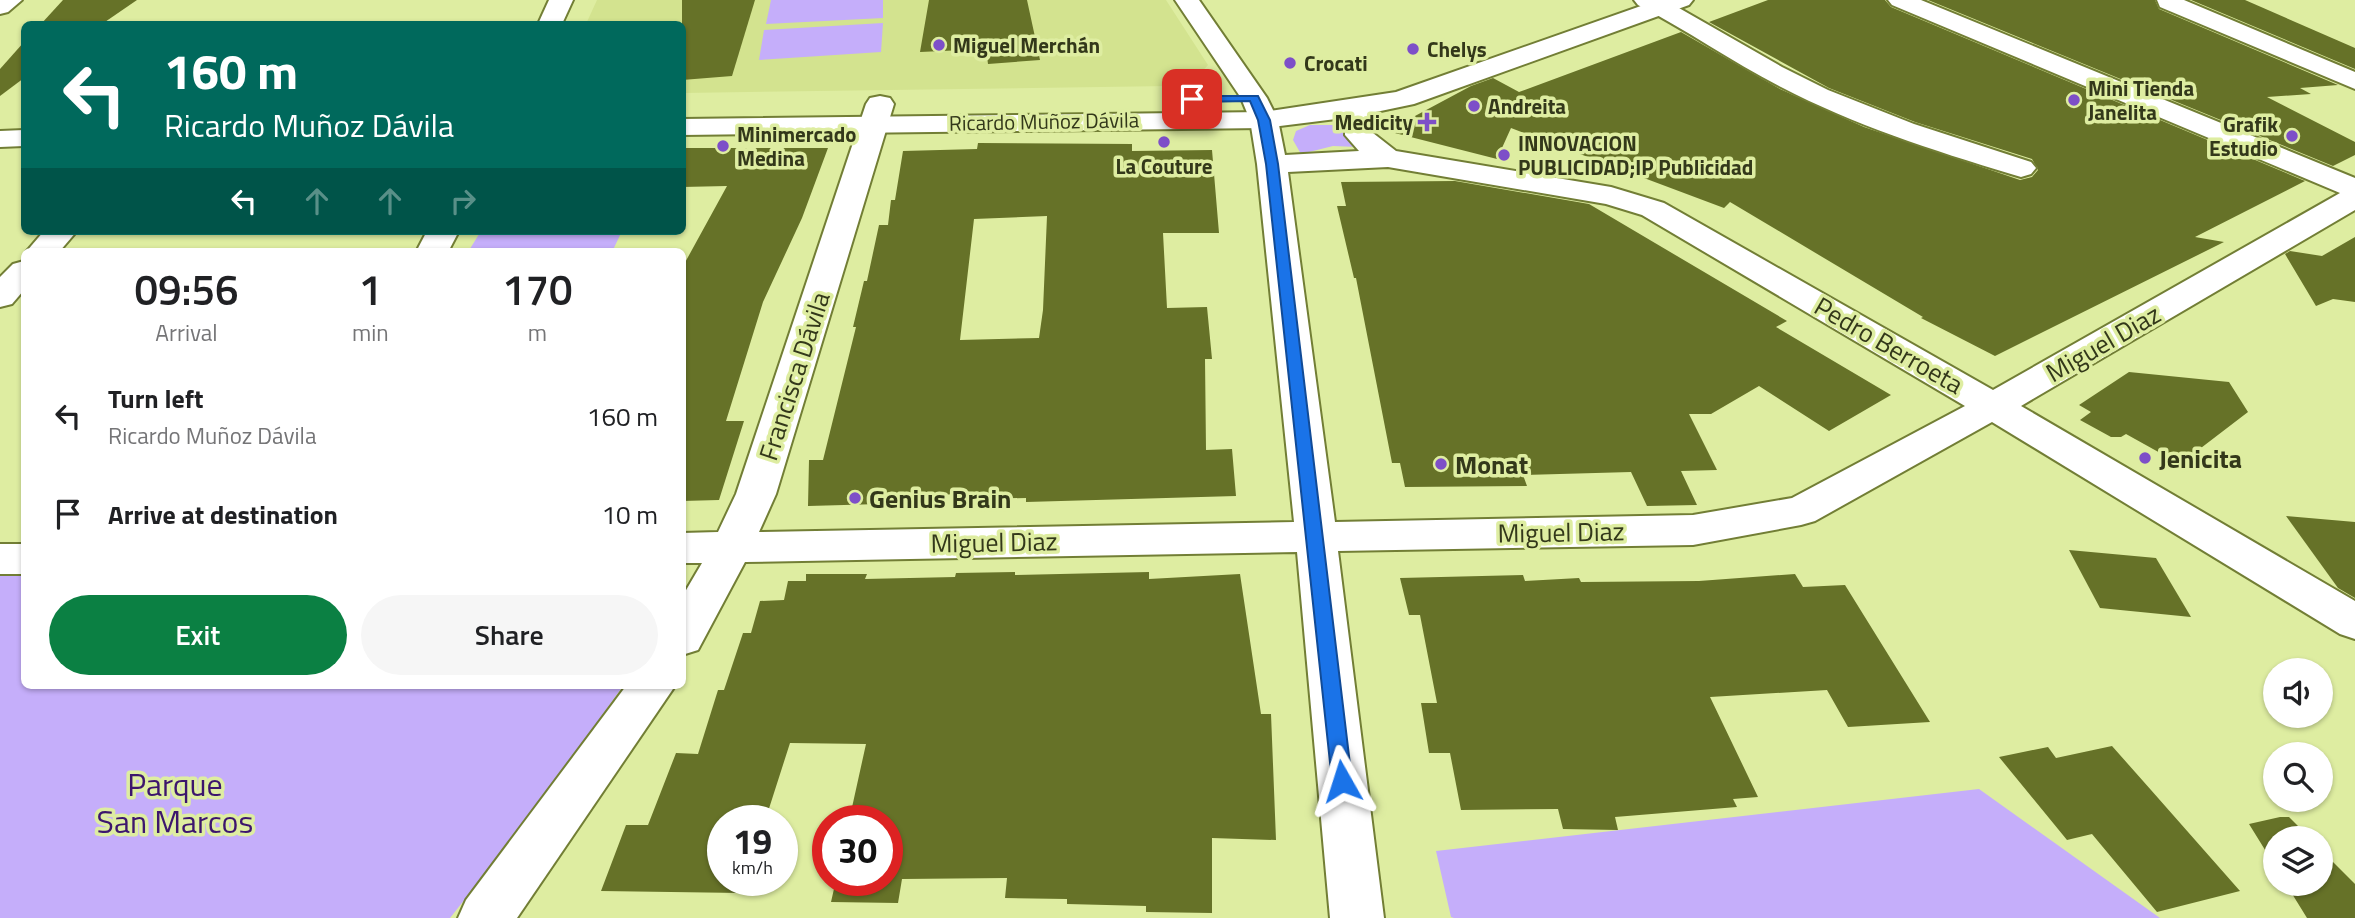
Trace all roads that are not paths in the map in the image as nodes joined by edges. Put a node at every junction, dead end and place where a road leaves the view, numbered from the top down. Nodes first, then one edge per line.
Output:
1 (10, 0) edge
2 (561, 0) edge
3 (1187, 0) edge
4 (1617, 0) edge
5 (1900, 0) edge
6 (1663, 2) edge
7 (2168, 2) dead end
8 (0, 7) edge
9 (551, 21) edge
10 (2355, 81) edge
11 (686, 106) edge
12 (1259, 109) junction
13 (1360, 109) junction
14 (876, 114) junction
15 (0, 116) edge
16 (21, 116) edge
17 (686, 127) edge
18 (21, 138) edge
19 (0, 139) edge
20 (1388, 158) junction
21 (1272, 164) junction
22 (2021, 167) dead end
23 (2355, 189) edge
24 (2355, 197) edge
25 (57, 235) edge
26 (46, 248) edge
27 (1993, 406) junction
28 (1316, 535) junction
29 (732, 547) junction
30 (686, 548) edge
31 (0, 559) edge
32 (21, 559) edge
33 (2355, 622) edge
34 (686, 631) edge
35 (650, 689) edge
36 (485, 918) edge
37 (1357, 918) edge

1 - 8 street
2 - 9 street
3 - 12 street
4 - 12 street, Ricardo Muñoz Dávila
5 - 23 street
6 - 13 street, Ricardo Muñoz Dávila
6 - 22 street
7 - 10 street
11 - 14 street, Ricardo Muñoz Dávila
12 - 13 street, Ricardo Muñoz Dávila
12 - 14 street, Ricardo Muñoz Dávila
12 - 21 street
13 - 20 street, Pedro Berroeta
14 - 17 street, Ricardo Muñoz Dávila
14 - 29 street, Francisca Dávila
15 - 16 street
18 - 19 street
20 - 21 street, Pedro Berroeta
20 - 27 street, Pedro Berroeta
21 - 28 street
24 - 27 street, Miguel Diaz
25 - 26 street
27 - 28 street, Miguel Diaz
27 - 33 street, Pedro Berroeta
28 - 29 street, Miguel Diaz
28 - 37 street
29 - 30 street, Miguel Diaz
29 - 34 street, Francisca Dávila
31 - 32 street
35 - 36 street

